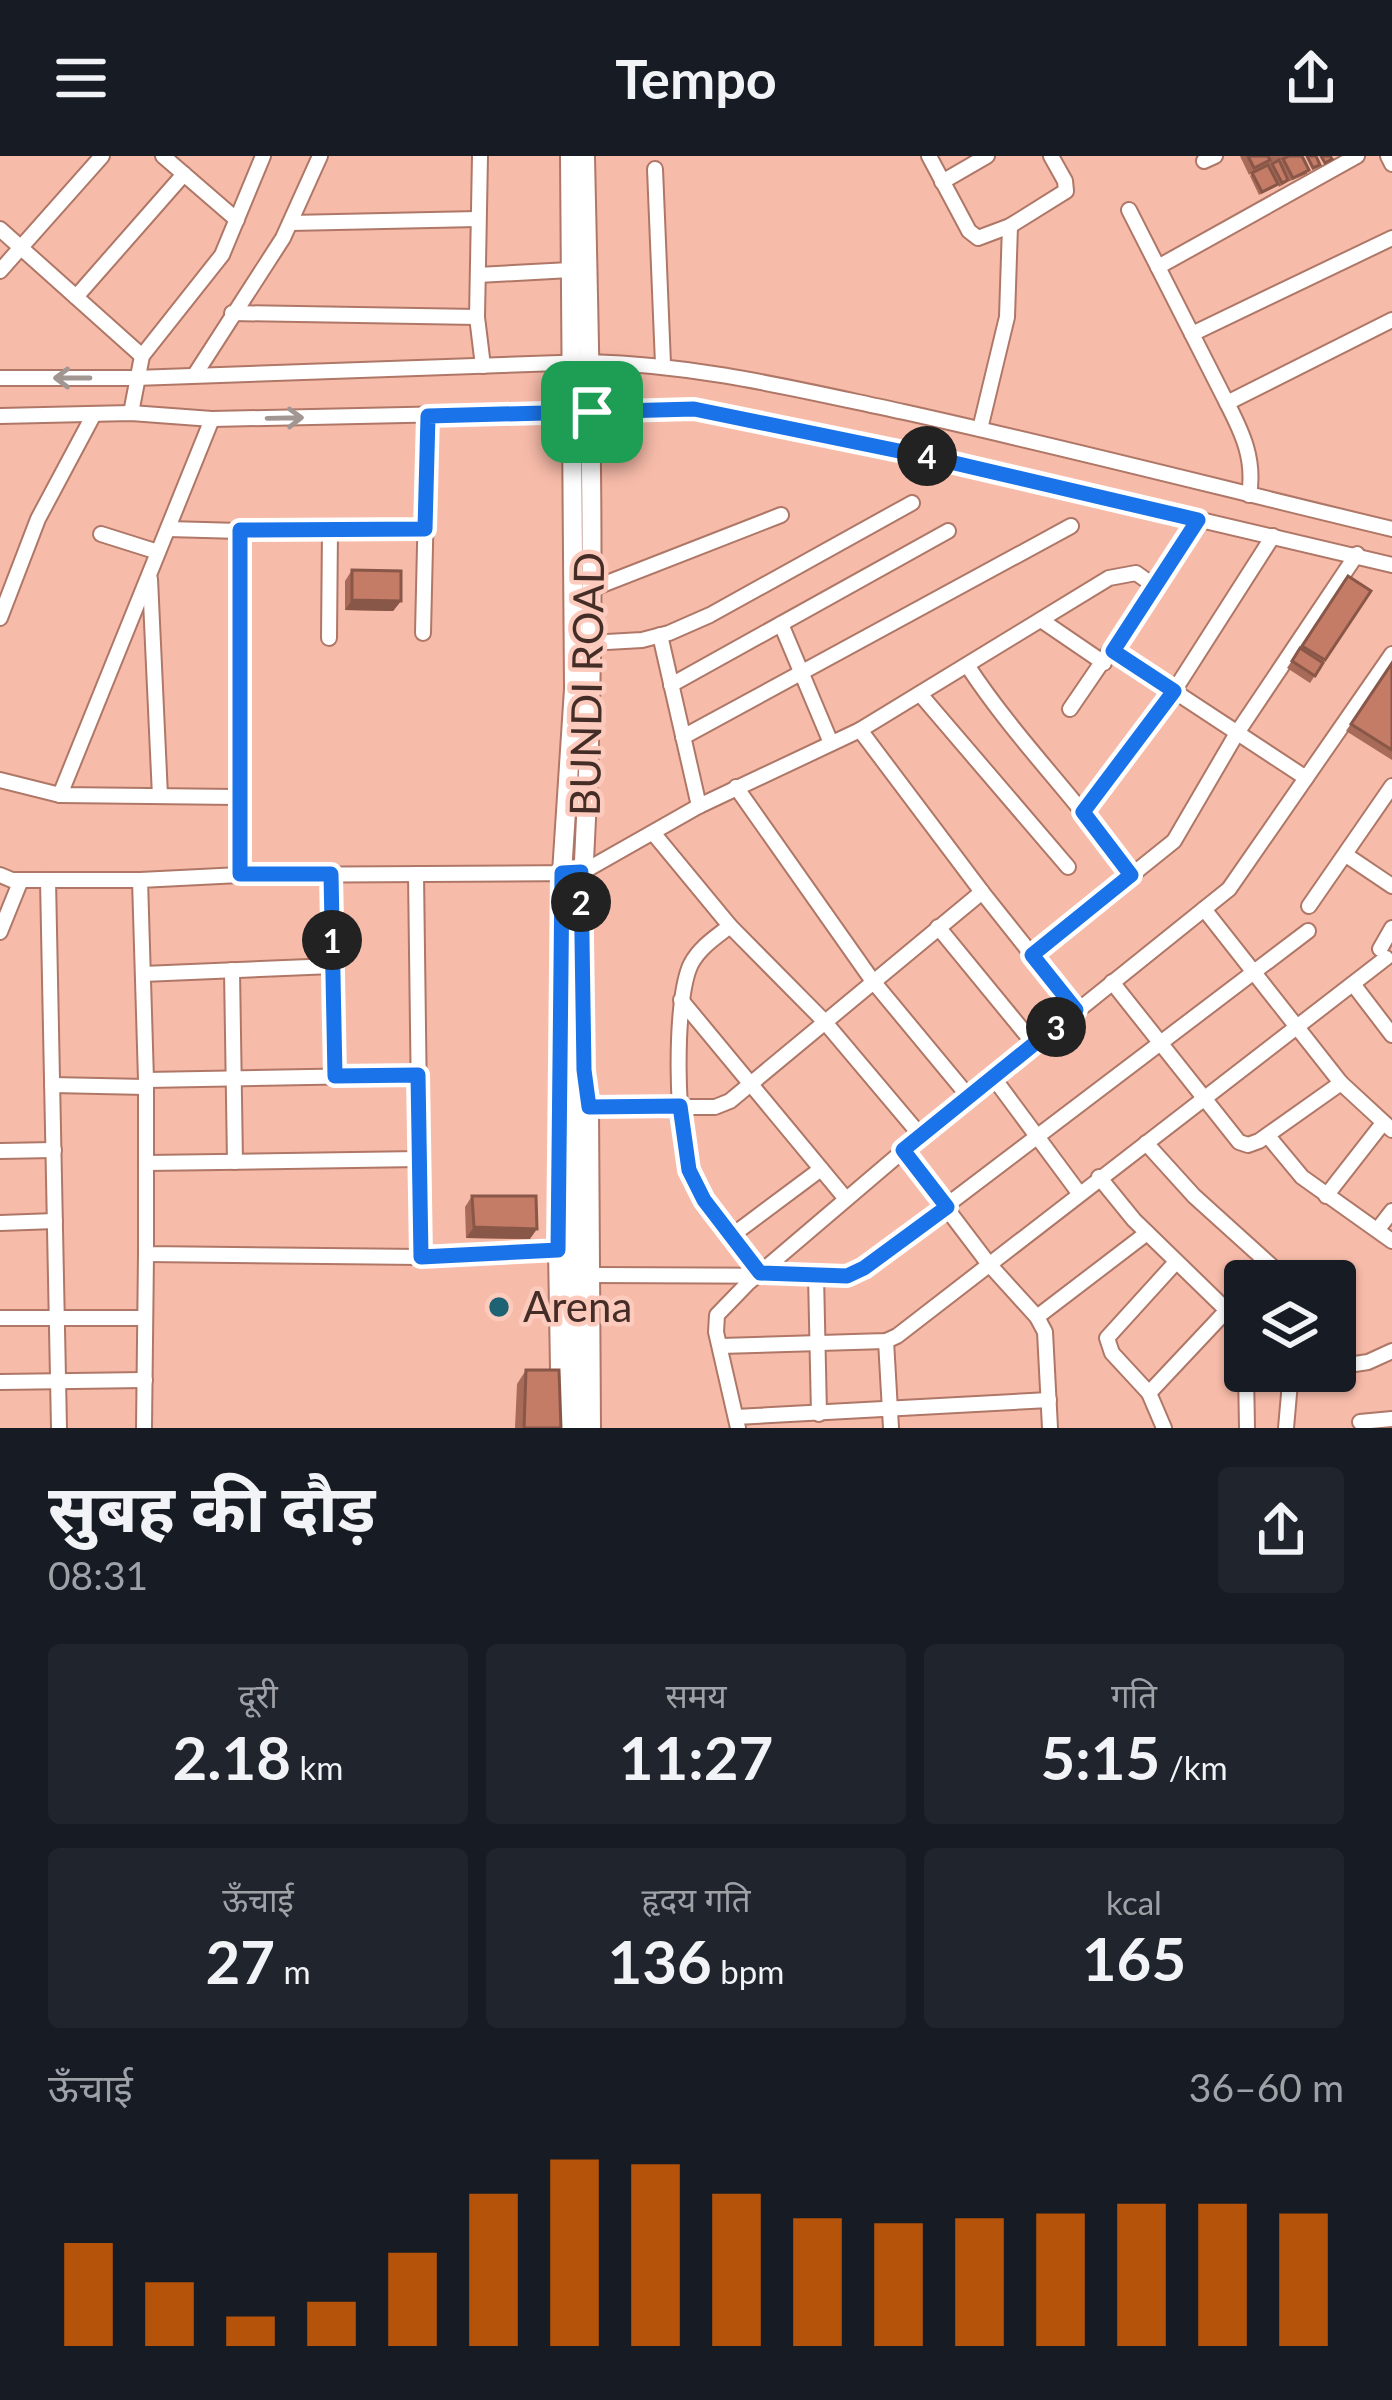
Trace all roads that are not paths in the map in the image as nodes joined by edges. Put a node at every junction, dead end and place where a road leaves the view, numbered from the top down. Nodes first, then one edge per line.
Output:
1 (102, 156) edge
2 (163, 156) edge
3 (262, 156) edge
4 (320, 156) edge
5 (480, 156) edge
6 (570, 156) edge
7 (585, 156) edge
8 (928, 156) edge
9 (987, 156) edge
10 (1051, 156) edge
11 (1358, 156) edge
12 (655, 169) dead end
13 (184, 174) junction
14 (942, 182) junction
15 (1129, 210) dead end
16 (478, 219) junction
17 (236, 220) junction
18 (290, 223) junction
19 (1010, 226) junction
20 (0, 229) edge
21 (1392, 238) edge
22 (21, 248) junction
23 (1158, 267) junction
24 (570, 270) junction
25 (0, 272) edge
26 (478, 275) junction
27 (76, 297) junction
28 (232, 313) junction
29 (477, 317) junction
30 (1392, 320) edge
31 (1192, 334) junction
32 (142, 356) junction
33 (580, 363) junction
34 (663, 364) junction
35 (483, 366) junction
36 (196, 374) junction
37 (135, 377) junction
38 (0, 378) edge
39 (1227, 403) junction
40 (582, 411) junction
41 (131, 413) junction
42 (94, 414) junction
43 (0, 416) edge
44 (428, 416) junction
45 (212, 418) junction
46 (980, 429) junction
47 (1249, 495) junction
48 (912, 503) dead end
49 (781, 515) dead end
50 (1198, 520) junction
51 (1071, 526) dead end
52 (168, 529) junction
53 (425, 529) junction
54 (1392, 529) edge
55 (240, 530) junction
56 (330, 530) junction
57 (948, 531) dead end
58 (101, 534) dead end
59 (1273, 536) junction
60 (158, 551) junction
61 (1357, 554) junction
62 (0, 560) edge
63 (1392, 565) edge
64 (19, 569) junction
65 (149, 574) junction
66 (1156, 587) junction
67 (590, 590) junction
68 (0, 618) edge
69 (1041, 620) junction
70 (781, 624) junction
71 (423, 633) dead end
72 (660, 635) junction
73 (329, 638) dead end
74 (589, 643) junction
75 (1392, 654) edge
76 (1109, 657) junction
77 (967, 665) junction
78 (802, 672) junction
79 (671, 685) junction
80 (1174, 691) junction
81 (920, 694) junction
82 (1070, 709) dead end
83 (860, 730) junction
84 (1237, 733) junction
85 (683, 737) junction
86 (831, 743) junction
87 (1306, 778) junction
88 (0, 780) edge
89 (736, 787) junction
90 (1391, 790) edge
91 (60, 795) junction
92 (160, 796) junction
93 (237, 797) junction
94 (699, 806) junction
95 (1083, 812) junction
96 (654, 834) junction
97 (1346, 855) junction
98 (1068, 867) dead end
99 (572, 873) junction
100 (240, 874) junction
101 (331, 874) junction
102 (416, 874) junction
103 (0, 875) edge
104 (1131, 875) junction
105 (21, 880) junction
106 (48, 880) junction
107 (140, 880) junction
108 (1392, 886) edge
109 (982, 892) junction
110 (1309, 906) dead end
111 (1204, 909) junction
112 (730, 926) junction
113 (938, 928) junction
114 (1392, 928) edge
115 (1308, 931) dead end
116 (0, 932) edge
117 (1032, 955) junction
118 (333, 966) junction
119 (232, 970) junction
120 (1254, 971) junction
121 (143, 974) junction
122 (872, 980) junction
123 (1112, 982) junction
124 (1353, 984) junction
125 (681, 1000) junction
126 (1076, 1010) junction
127 (824, 1021) junction
128 (1298, 1028) junction
129 (1392, 1035) edge
130 (1161, 1043) junction
131 (1034, 1044) junction
132 (418, 1075) junction
133 (335, 1076) junction
134 (993, 1077) junction
135 (231, 1078) junction
136 (752, 1082) junction
137 (146, 1083) junction
138 (1341, 1083) junction
139 (52, 1084) junction
140 (969, 1097) junction
141 (1204, 1100) junction
142 (680, 1106) junction
143 (581, 1109) junction
144 (1387, 1126) edge
145 (922, 1136) junction
146 (1268, 1136) junction
147 (1037, 1138) junction
148 (1146, 1143) junction
149 (54, 1150) junction
150 (903, 1150) junction
151 (0, 1151) edge
152 (420, 1159) junction
153 (235, 1162) junction
154 (146, 1163) junction
155 (821, 1169) junction
156 (1099, 1178) junction
157 (1078, 1193) junction
158 (1326, 1196) junction
159 (846, 1199) junction
160 (947, 1207) junction
161 (1392, 1211) edge
162 (55, 1221) junction
163 (0, 1223) edge
164 (1378, 1229) junction
165 (1147, 1233) junction
166 (730, 1238) junction
167 (1392, 1241) edge
168 (558, 1250) junction
169 (146, 1254) junction
170 (421, 1257) junction
171 (1265, 1260) edge
172 (1176, 1262) junction
173 (988, 1263) junction
174 (760, 1273) junction
175 (591, 1275) junction
176 (816, 1275) junction
177 (1224, 1306) edge
178 (1224, 1314) edge
179 (1037, 1317) junction
180 (0, 1318) edge
181 (57, 1318) junction
182 (146, 1318) junction
183 (886, 1341) junction
184 (818, 1344) junction
185 (720, 1346) junction
186 (1392, 1351) edge
187 (1356, 1363) edge
188 (145, 1380) junction
189 (0, 1382) edge
190 (58, 1382) junction
191 (1246, 1392) edge
192 (1289, 1392) edge
193 (1149, 1393) junction
194 (1049, 1400) junction
195 (890, 1411) junction
196 (819, 1414) junction
197 (1392, 1419) edge
198 (737, 1422) edge
199 (1360, 1422) dead end
200 (59, 1428) edge
201 (144, 1428) edge
202 (561, 1428) edge
203 (574, 1428) edge
204 (591, 1428) edge
205 (892, 1428) edge
206 (1050, 1428) edge
207 (1164, 1428) edge
208 (1247, 1428) edge
209 (1286, 1428) edge

1 - 22 street
2 - 13 street
3 - 17 street
4 - 18 street
5 - 16 street
6 - 24 main road, BUNDI ROAD
7 - 33 main road, BUNDI ROAD
8 - 14 street
9 - 14 street
10 - 19 street
11 - 23 street
12 - 34 street
13 - 17 street
13 - 27 street
14 - 19 street
15 - 23 street
16 - 18 street
16 - 26 street
17 - 32 street
18 - 28 street
19 - 46 street
20 - 22 street
21 - 31 street
22 - 25 street
22 - 27 street
23 - 31 street
24 - 26 street
24 - 33 main road, BUNDI ROAD
26 - 29 street
27 - 32 street
28 - 29 street
28 - 36 street
29 - 35 street
30 - 39 street
31 - 39 street
32 - 37 street
33 - 34 street
33 - 35 street
33 - 40 main road, BUNDI ROAD
34 - 46 street
35 - 36 street
36 - 37 street
37 -> 38 street
37 - 41 street
39 - 47 street
40 - 44 street
40 - 50 street
40 - 67 main road, BUNDI ROAD
40 - 99 main road, BUNDI ROAD
41 - 42 street
41 - 45 street
42 - 43 street
42 - 64 street
45 -> 44 street
44 - 53 street
45 - 52 street
46 - 47 street
47 - 54 street
48 - 72 street
49 - 67 street
50 - 59 street
50 - 66 street
51 - 78 street
52 - 55 street
52 - 60 street
53 - 56 street
53 - 71 street
55 - 56 street
55 - 93 street
56 - 73 street
57 - 70 street
58 - 60 street
59 - 61 street
59 - 80 street
60 - 65 street
61 - 63 street
61 - 84 street
62 - 64 street
64 - 68 street
65 - 91 street
65 - 92 street
66 - 69 street
66 - 76 street
67 - 74 main road, BUNDI ROAD
69 - 76 street
69 - 77 street
70 - 78 street
70 - 79 street
72 - 74 street
72 - 79 street
74 - 99 main road, BUNDI ROAD
75 - 87 street
76 - 80 street
76 - 82 street
77 - 81 street
77 - 95 street
78 - 85 street
78 - 86 street
79 - 85 street
80 - 84 street
80 - 95 street
81 - 83 street
81 - 98 street
83 - 86 street
83 - 109 street
84 - 87 street
84 - 104 street
85 - 94 street
86 - 89 street
87 - 111 street
88 - 91 street
89 - 94 street
89 - 122 street
90 - 97 street
91 - 92 street
92 - 93 street
93 - 100 street
94 - 96 street
95 - 104 street
96 - 99 street
96 - 112 street
97 - 108 street
97 - 110 street
99 - 102 street
99 - 143 main road, BUNDI ROAD
99 - 168 main road, BUNDI ROAD
100 - 101 street
100 - 107 street
101 - 102 street
101 - 118 street
102 - 132 street
103 - 105 street
104 - 117 street
105 - 106 street
105 - 116 street
106 - 107 street
106 - 139 street
107 - 121 street
109 - 113 street
109 - 117 street
111 - 120 street
111 - 123 street
112 - 125 street
112 - 127 street
113 - 122 street
113 - 131 street
114 - 124 street
115 - 120 street
117 - 126 street
118 - 119 street
118 - 133 street
119 - 121 street
119 - 135 street
120 - 128 street
120 - 130 street
121 - 137 street
122 - 127 street
122 - 140 street
123 - 126 street
123 - 130 street
124 - 128 street
124 - 129 street
125 - 136 street
125 - 142 street
126 - 131 street
127 - 136 street
127 - 145 street
128 - 138 street
128 - 141 street
130 - 141 street
130 - 147 street
131 - 134 street
132 - 133 street
132 - 152 street
133 - 135 street
134 - 140 street
134 - 147 street
135 - 137 street
135 - 153 street
136 - 142 street
136 - 155 street
137 - 139 street
137 - 154 street
138 - 144 street
138 - 146 street
139 - 149 street
140 - 145 street
141 - 146 street
141 - 148 street
142 - 143 street
142 - 166 street
143 - 175 main road, BUNDI ROAD
143 - 203 main road
144 - 158 street
145 - 150 street
146 - 158 street
147 - 157 street
147 - 160 street
148 - 156 street
148 - 171 street
149 - 151 street
149 - 162 street
150 - 159 street
150 - 160 street
152 - 153 street
152 - 170 street
153 - 154 street
154 - 169 street
155 - 159 street
155 - 166 street
156 - 157 street
156 - 165 street
157 - 173 street
158 - 164 street
159 - 174 street
160 - 173 street
160 - 176 street
161 - 164 street
162 - 163 street
162 - 181 street
164 - 167 street
165 - 172 street
165 - 179 street
166 - 174 street
168 - 170 street
168 - 202 main road, BUNDI ROAD
169 - 170 street
169 - 182 street
172 - 177 street
172 - 193 street
173 - 179 street
173 - 183 street
174 - 175 street
174 - 176 street
174 - 185 street
175 - 204 main road, BUNDI ROAD
176 - 184 street
178 - 193 street
179 - 194 street
180 - 181 street
181 - 182 street
181 - 190 street
182 - 188 street
183 - 184 street
183 - 195 street
184 - 185 street
184 - 196 street
185 - 198 street
186 - 187 street
188 - 190 street
188 - 201 street
189 - 190 street
190 - 200 street
191 - 208 street
192 - 209 street
193 - 207 street
194 - 195 street
194 - 206 street
195 - 196 street
195 - 205 street
196 - 198 street
197 - 199 street

